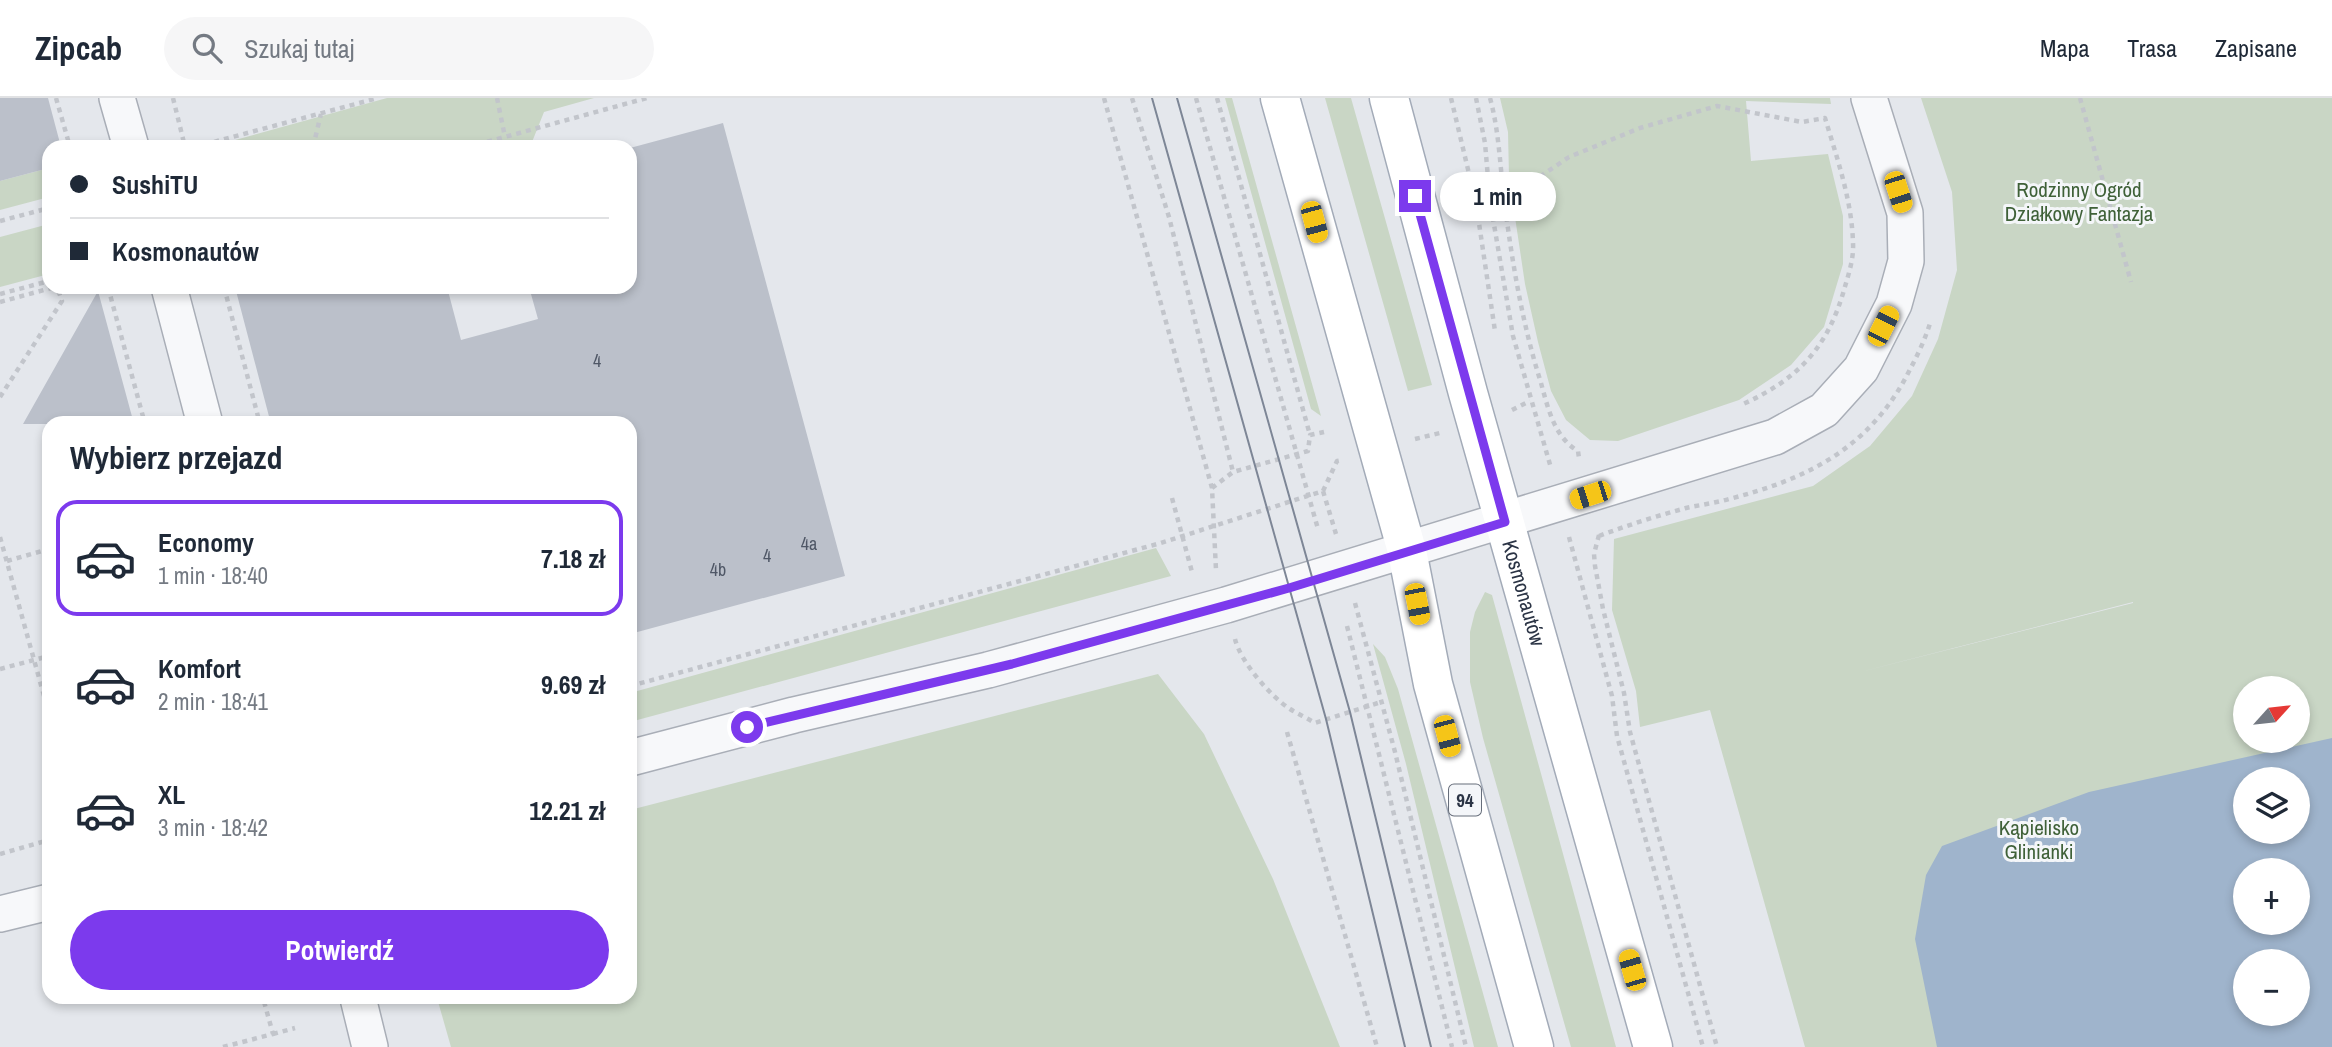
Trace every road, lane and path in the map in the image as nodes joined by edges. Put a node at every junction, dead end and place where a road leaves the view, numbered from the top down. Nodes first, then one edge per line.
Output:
1 (56, 98) edge
2 (117, 98) edge
3 (173, 98) edge
4 (378, 98) edge
5 (497, 98) edge
6 (647, 98) edge
7 (1104, 98) edge
8 (1132, 98) edge
9 (1196, 98) edge
10 (1217, 98) edge
11 (1280, 98) edge
12 (1389, 98) edge
13 (1451, 98) edge
14 (1476, 98) edge
15 (1490, 98) edge
16 (1869, 98) edge
17 (2080, 98) edge
18 (321, 114) junction
19 (505, 137) junction
20 (68, 140) edge
21 (129, 140) edge
22 (184, 140) edge
23 (222, 140) edge
24 (315, 140) edge
25 (494, 140) edge
26 (1504, 198) junction
27 (1490, 201) junction
28 (1476, 203) junction
29 (1469, 205) dead end
30 (42, 210) edge
31 (0, 221) edge
32 (2131, 282) dead end
33 (42, 283) edge
34 (42, 291) edge
35 (0, 293) edge
36 (59, 294) edge
37 (110, 294) edge
38 (171, 294) edge
39 (226, 294) edge
40 (0, 302) edge
41 (1496, 334) dead end
42 (0, 397) edge
43 (1530, 401) junction
44 (1738, 406) dead end
45 (1506, 413) dead end
46 (143, 416) edge
47 (203, 416) edge
48 (258, 416) edge
49 (1324, 432) dead end
50 (1310, 435) junction
51 (1578, 451) junction
52 (1547, 452) dead end
53 (1586, 453) dead end
54 (1297, 454) junction
55 (1337, 461) dead end
56 (1581, 463) dead end
57 (1233, 472) junction
58 (1212, 488) junction
59 (1308, 496) junction
60 (1172, 498) dead end
61 (1505, 522) junction
62 (1213, 525) junction
63 (1598, 527) dead end
64 (1318, 529) dead end
65 (1183, 536) junction
66 (0, 537) edge
67 (1572, 546) dead end
68 (42, 551) edge
69 (1407, 551) junction
70 (6, 561) junction
71 (1215, 565) dead end
72 (1192, 572) dead end
73 (1348, 626) dead end
74 (1363, 631) dead end
75 (1238, 650) dead end
76 (42, 658) edge
77 (33, 660) junction
78 (0, 669) edge
79 (637, 684) edge
80 (42, 690) edge
81 (1381, 702) junction
82 (1368, 706) junction
83 (1287, 732) dead end
84 (637, 756) edge
85 (42, 842) edge
86 (0, 854) edge
87 (42, 904) edge
88 (0, 914) edge
89 (265, 1004) edge
90 (359, 1004) edge
91 (295, 1028) dead end
92 (273, 1034) junction
93 (223, 1047) edge
94 (370, 1047) edge
95 (1377, 1047) edge
96 (1452, 1047) edge
97 (1466, 1047) edge
98 (1534, 1047) edge
99 (1653, 1047) edge
100 (1703, 1047) edge
101 (1717, 1047) edge

1 - 20 path
2 - 21 street
3 - 22 path
4 - 18 path
5 - 19 path
6 - 19 path
7 - 58 path
8 - 57 path
9 - 54 path
10 - 50 path
11 - 69 main road, 94
12 - 61 main road, Kosmonautów
13 - 28 path
14 - 27 path
15 - 26 path
16 - 61 street
17 - 32 path
18 - 23 path
18 - 24 path
19 - 25 path
26 - 27 path
26 - 44 path
26 - 51 path
27 - 28 path
27 - 43 path
28 - 29 path
28 - 41 path
30 - 31 path
33 - 35 path
34 - 40 path
36 - 42 path
37 - 46 path
38 - 47 street
39 - 48 path
43 - 45 path
43 - 52 path
49 - 50 path
50 - 54 path
51 - 53 path
51 - 56 path
54 - 57 path
54 - 59 path
55 - 59 path
57 - 58 path
58 - 62 path
59 - 62 path
59 - 64 path
60 - 65 path
61 - 69 street
61 - 99 main road, Kosmonautów
62 - 65 path
62 - 71 path
63 - 101 path
65 - 72 path
65 - 79 path
66 - 70 path
67 - 100 path
68 - 70 path
69 - 84 street
69 - 98 main road, 94
70 - 77 path
73 - 82 path
74 - 81 path
75 - 82 path
76 - 77 path
77 - 78 path
77 - 80 path
81 - 82 path
81 - 97 path
82 - 96 path
83 - 95 path
85 - 86 path
87 - 88 street
89 - 92 path
90 - 94 street
91 - 92 path
92 - 93 path

